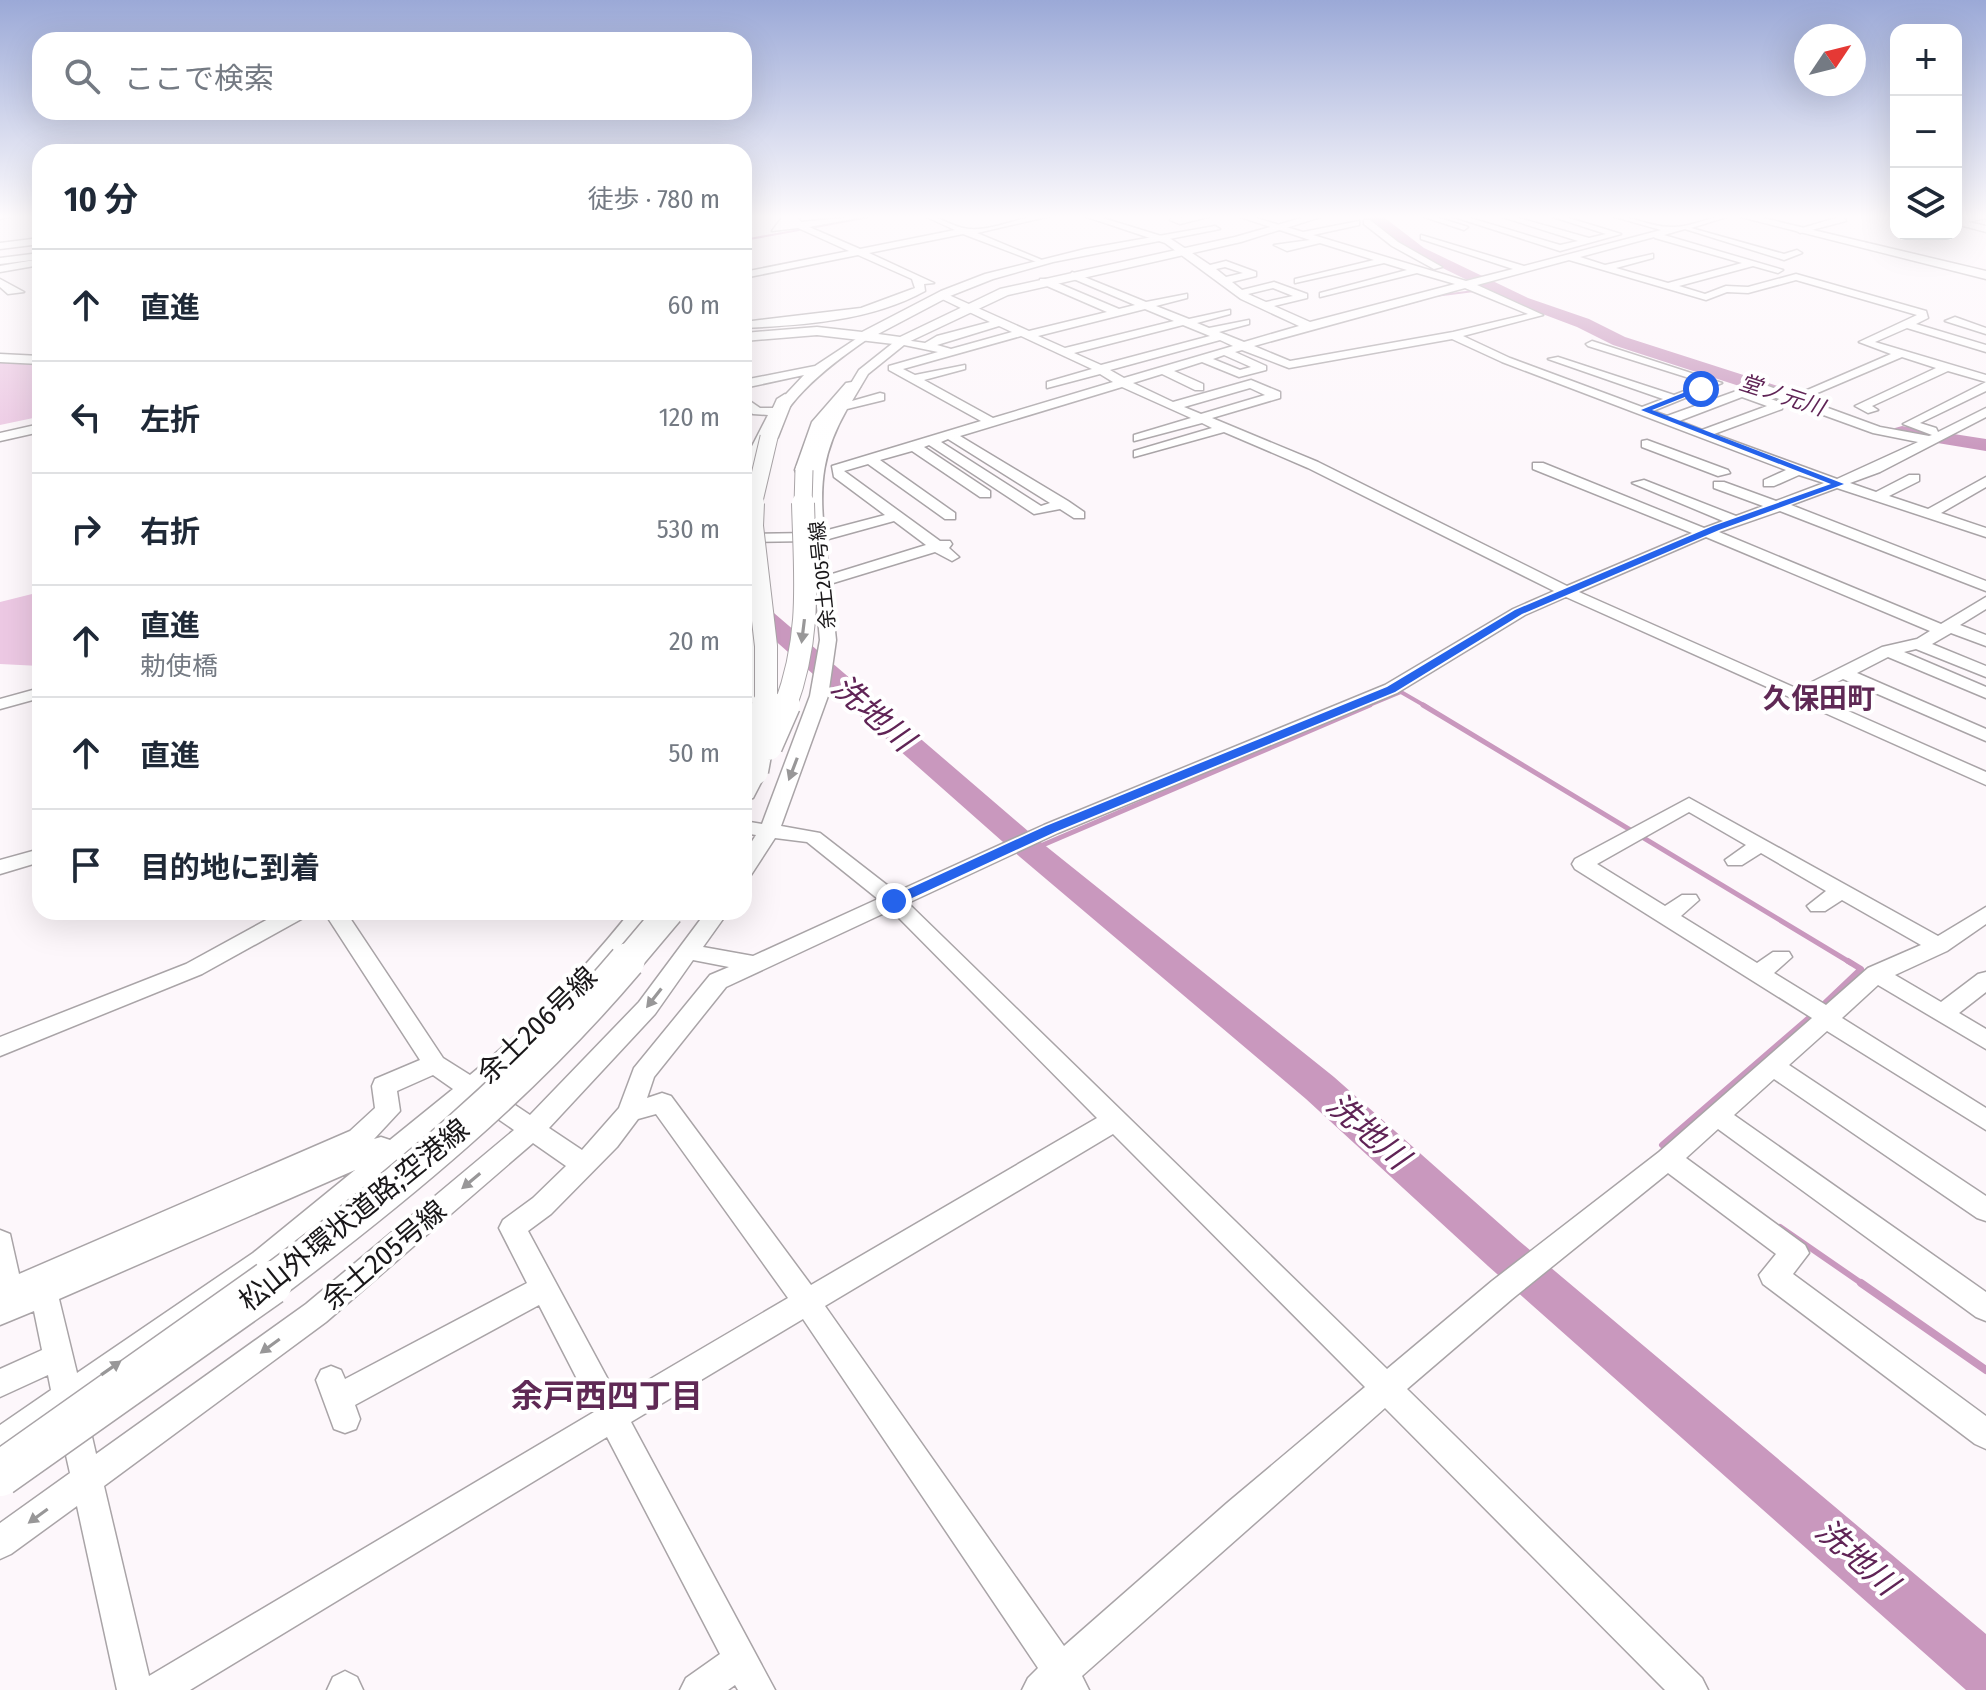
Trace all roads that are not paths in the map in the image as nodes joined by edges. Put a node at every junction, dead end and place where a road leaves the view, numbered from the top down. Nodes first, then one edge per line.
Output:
1 (912, 294) edge
2 (1006, 294) edge
3 (1074, 294) edge
4 (1119, 294) edge
5 (1242, 294) edge
6 (1297, 294) edge
7 (1351, 294) edge
8 (1430, 294) edge
9 (1493, 294) edge
10 (1851, 294) edge
11 (942, 295) joint
12 (1181, 297) dead end
13 (1264, 306) junction
14 (1384, 306) junction
15 (967, 307) junction
16 (1154, 308) junction
17 (1226, 312) dead end
18 (1119, 313) junction
19 (1132, 316) dead end
20 (1955, 320) dead end
21 (1188, 321) junction
22 (1001, 322) junction
23 (1245, 322) dead end
24 (752, 324) edge
25 (1906, 324) junction
26 (1309, 326) junction
27 (1986, 331) edge
28 (1026, 333) junction
29 (1217, 334) junction
30 (1453, 335) junction
31 (752, 336) edge
32 (865, 336) junction
33 (1606, 337) dead end
34 (902, 341) junction
35 (1592, 344) junction
36 (928, 346) junction
37 (1248, 346) junction
38 (1579, 348) junction
39 (1986, 349) edge
40 (1063, 352) junction
41 (1226, 352) junction
42 (956, 353) junction
43 (1902, 353) junction
44 (1205, 359) junction
45 (1554, 359) junction
46 (5, 360) edge
47 (32, 360) edge
48 (1872, 366) junction
49 (961, 367) dead end
50 (1947, 367) junction
51 (1529, 368) junction
52 (817, 369) junction
53 (1101, 370) junction
54 (1885, 370) dead end
55 (1165, 371) junction
56 (914, 379) junction
57 (1986, 379) edge
58 (752, 382) edge
59 (1125, 383) junction
60 (1051, 385) dead end
61 (1753, 385) dead end
62 (1986, 386) edge
63 (852, 387) junction
64 (1199, 387) dead end
65 (1701, 389) junction
66 (1812, 391) dead end
67 (880, 397) dead end
68 (1674, 399) junction
69 (1172, 406) junction
70 (752, 407) edge
71 (842, 407) junction
72 (1645, 410) junction
73 (1872, 410) dead end
74 (1986, 412) edge
75 (1201, 419) junction
76 (1669, 420) junction
77 (993, 423) junction
78 (766, 425) edge
79 (1687, 427) junction
80 (1224, 428) junction
81 (32, 430) edge
82 (1702, 434) junction
83 (952, 436) junction
84 (0, 437) edge
85 (1937, 438) junction
86 (933, 442) junction
87 (915, 447) junction
88 (752, 459) edge
89 (871, 460) junction
90 (1538, 466) dead end
91 (1798, 470) junction
92 (1914, 478) dead end
93 (1982, 479) edge
94 (1639, 483) dead end
95 (1769, 483) dead end
96 (1840, 484) junction
97 (985, 494) dead end
98 (1876, 497) junction
99 (1065, 502) junction
100 (1779, 506) junction
101 (947, 510) dead end
102 (1930, 514) junction
103 (1079, 515) dead end
104 (1986, 517) edge
105 (905, 518) junction
106 (1736, 521) junction
107 (752, 526) edge
108 (752, 526) edge
109 (1970, 527) junction
110 (1705, 532) junction
111 (1986, 533) edge
112 (818, 537) junction
113 (752, 538) edge
114 (824, 581) junction
115 (1986, 586) edge
116 (1567, 592) junction
117 (1986, 602) edge
118 (1947, 629) junction
119 (1986, 641) edge
120 (1918, 644) junction
121 (1888, 651) junction
122 (1986, 672) edge
123 (1843, 673) junction
124 (1986, 693) edge
125 (32, 695) edge
126 (1798, 695) junction
127 (0, 704) edge
128 (1986, 736) edge
129 (752, 769) edge
130 (752, 776) edge
131 (1986, 779) edge
132 (757, 828) edge
133 (1761, 845) junction
134 (32, 857) edge
135 (1735, 860) dead end
136 (0, 867) edge
137 (1841, 891) junction
138 (1689, 900) dead end
139 (894, 901) junction
140 (1818, 906) dead end
141 (1986, 914) edge
142 (1665, 916) junction
143 (283, 920) edge
144 (340, 920) edge
145 (635, 920) edge
146 (663, 920) edge
147 (711, 920) edge
148 (1939, 946) junction
149 (689, 952) junction
150 (1781, 957) dead end
151 (753, 964) junction
152 (1758, 973) junction
153 (1876, 974) junction
154 (1986, 980) edge
155 (1942, 1014) junction
156 (1828, 1018) junction
157 (1986, 1040) edge
158 (0, 1047) edge
159 (435, 1064) junction
160 (1774, 1067) junction
161 (471, 1089) junction
162 (630, 1112) junction
163 (1718, 1116) junction
164 (1115, 1120) junction
165 (1986, 1120) edge
166 (532, 1129) junction
167 (381, 1147) dead end
168 (1668, 1159) junction
169 (582, 1163) junction
170 (1986, 1210) edge
171 (0, 1242) edge
172 (42, 1284) junction
173 (543, 1289) junction
174 (3, 1299) edge
175 (806, 1301) junction
176 (1986, 1308) edge
177 (59, 1356) junction
178 (0, 1383) edge
179 (1386, 1390) junction
180 (68, 1398) junction
181 (338, 1399) dead end
182 (612, 1418) junction
183 (1986, 1434) edge
184 (0, 1443) edge
185 (0, 1474) edge
186 (87, 1480) junction
187 (0, 1543) edge
188 (749, 1675) edge
189 (1057, 1684) edge
190 (135, 1690) edge
191 (158, 1690) edge
192 (698, 1690) edge
193 (1690, 1690) edge

1 - 24 street
2 - 15 main road
3 - 18 street
4 - 16 street
5 - 13 street
6 - 13 street
7 - 14 street
8 - 14 street
9 - 30 street
10 - 25 street
11 - 15 street
11 - 32 main road
12 - 16 street
13 - 26 street
14 - 26 street
15 - 22 street
15 - 34 main road
16 - 18 street
16 - 19 street
16 - 21 street
17 - 21 street
18 - 28 street
20 - 27 street
21 - 29 street
21 - 40 street
22 - 28 street
22 - 36 street
23 - 29 street
25 - 39 street
25 - 43 street
26 - 37 street
28 - 40 street
28 - 42 street
29 - 37 street
29 - 53 street
30 - 37 street
30 - 51 street
31 - 32 main road
32 - 34 main road
32 - 52 street
33 - 35 street
34 - 36 street
34 - 63 street, 余土205号線
35 - 38 street
35 - 65 street
36 - 42 street
37 - 41 street
38 - 45 street
38 - 65 street
40 - 53 street
41 - 44 street
41 - 44 street
42 - 56 street
43 - 48 street
43 - 50 street
44 - 55 street
45 - 51 street
45 - 68 street
46 - 47 main road
48 - 54 street
48 - 66 street
49 - 56 street
50 - 57 street
50 - 73 street
51 - 72 street
52 - 58 street
52 - 78 street
53 - 59 street
53 - 60 street
55 - 59 street
55 - 64 street
56 - 77 street
59 - 69 street
59 - 77 street
61 - 85 street
62 - 85 street
63 - 71 street, 余土205号線
63 -> 130 highway, bridge
65 - 68 street
67 - 71 street
68 - 72 street
69 - 75 street
69 - 75 street
70 - 78 street
71 - 112 street, 余土205号線
72 - 76 street
74 - 85 street
75 - 80 street
75 - 80 street
76 - 79 street
76 - 82 street
77 - 83 street
78 - 88 street
78 - 108 highway, bridge
79 - 82 street
79 - 100 street
80 - 116 street
81 - 84 street
82 - 91 street
83 - 86 street
83 - 99 street
85 - 96 street
86 - 87 street
86 - 99 street
87 - 89 street
87 - 97 street
89 - 101 street
89 - 105 street
90 - 110 street
91 - 95 street
91 - 96 street
92 - 98 street
93 - 102 street
94 - 106 street
96 - 98 street
96 - 100 street
98 - 102 street
99 - 103 street
100 - 106 street
100 - 115 street
102 - 109 street
104 - 109 street
105 - 112 street
105 - 114 street
106 - 110 street
107 - 129 highway, bridge
109 - 111 street
110 - 116 street
110 - 118 street
112 - 113 street
112 - 114 street, 余土205号線
114 -> 132 street, 余土205号線
116 - 126 street
116 - 139 street
117 - 118 street
118 - 119 street
118 - 120 street
120 - 121 street
120 - 122 street
121 - 123 street
121 - 124 street
123 - 126 street
123 - 128 street
125 - 127 street
126 - 131 street
132 - 139 street
133 - 135 street
133 - 137 street
133 - 142 street
134 - 136 street
137 - 140 street
137 - 148 street
138 - 142 street
139 - 151 street
139 - 164 street
141 - 148 street
142 - 152 street
143 - 158 street
144 - 159 street
145 - 161 street, 余土206号線
146 - 185 highway, 松山外環状道路;空港線, bridge
147 - 149 street, 余土205号線
148 - 153 street
149 - 151 street
149 -> 166 street, 余土205号線
150 - 152 street
151 - 162 street
152 - 156 street
153 - 155 street
153 - 156 street
154 - 155 street
155 - 157 street
156 - 160 street
156 - 165 street
159 - 161 street
159 - 172 street
160 - 163 street
160 - 170 street
161 - 166 street
180 -> 161 street, 余土206号線
162 - 169 street
162 - 175 street
163 - 168 street
163 - 176 street
164 - 175 street
164 - 179 street
166 - 169 street
166 -> 186 street, 余土205号線
167 - 172 street
168 - 179 street
168 - 183 street
169 - 173 street
171 - 174 street
172 - 174 street
172 - 177 street
173 - 181 street
173 - 182 street
175 - 182 street
175 - 189 street
177 - 178 street
177 - 180 street
179 - 189 street
179 - 193 street
180 - 184 street, 余土206号線
180 - 186 street
182 - 188 street
182 - 191 street
186 -> 187 street, 余土205号線
186 - 190 street
188 - 192 street

